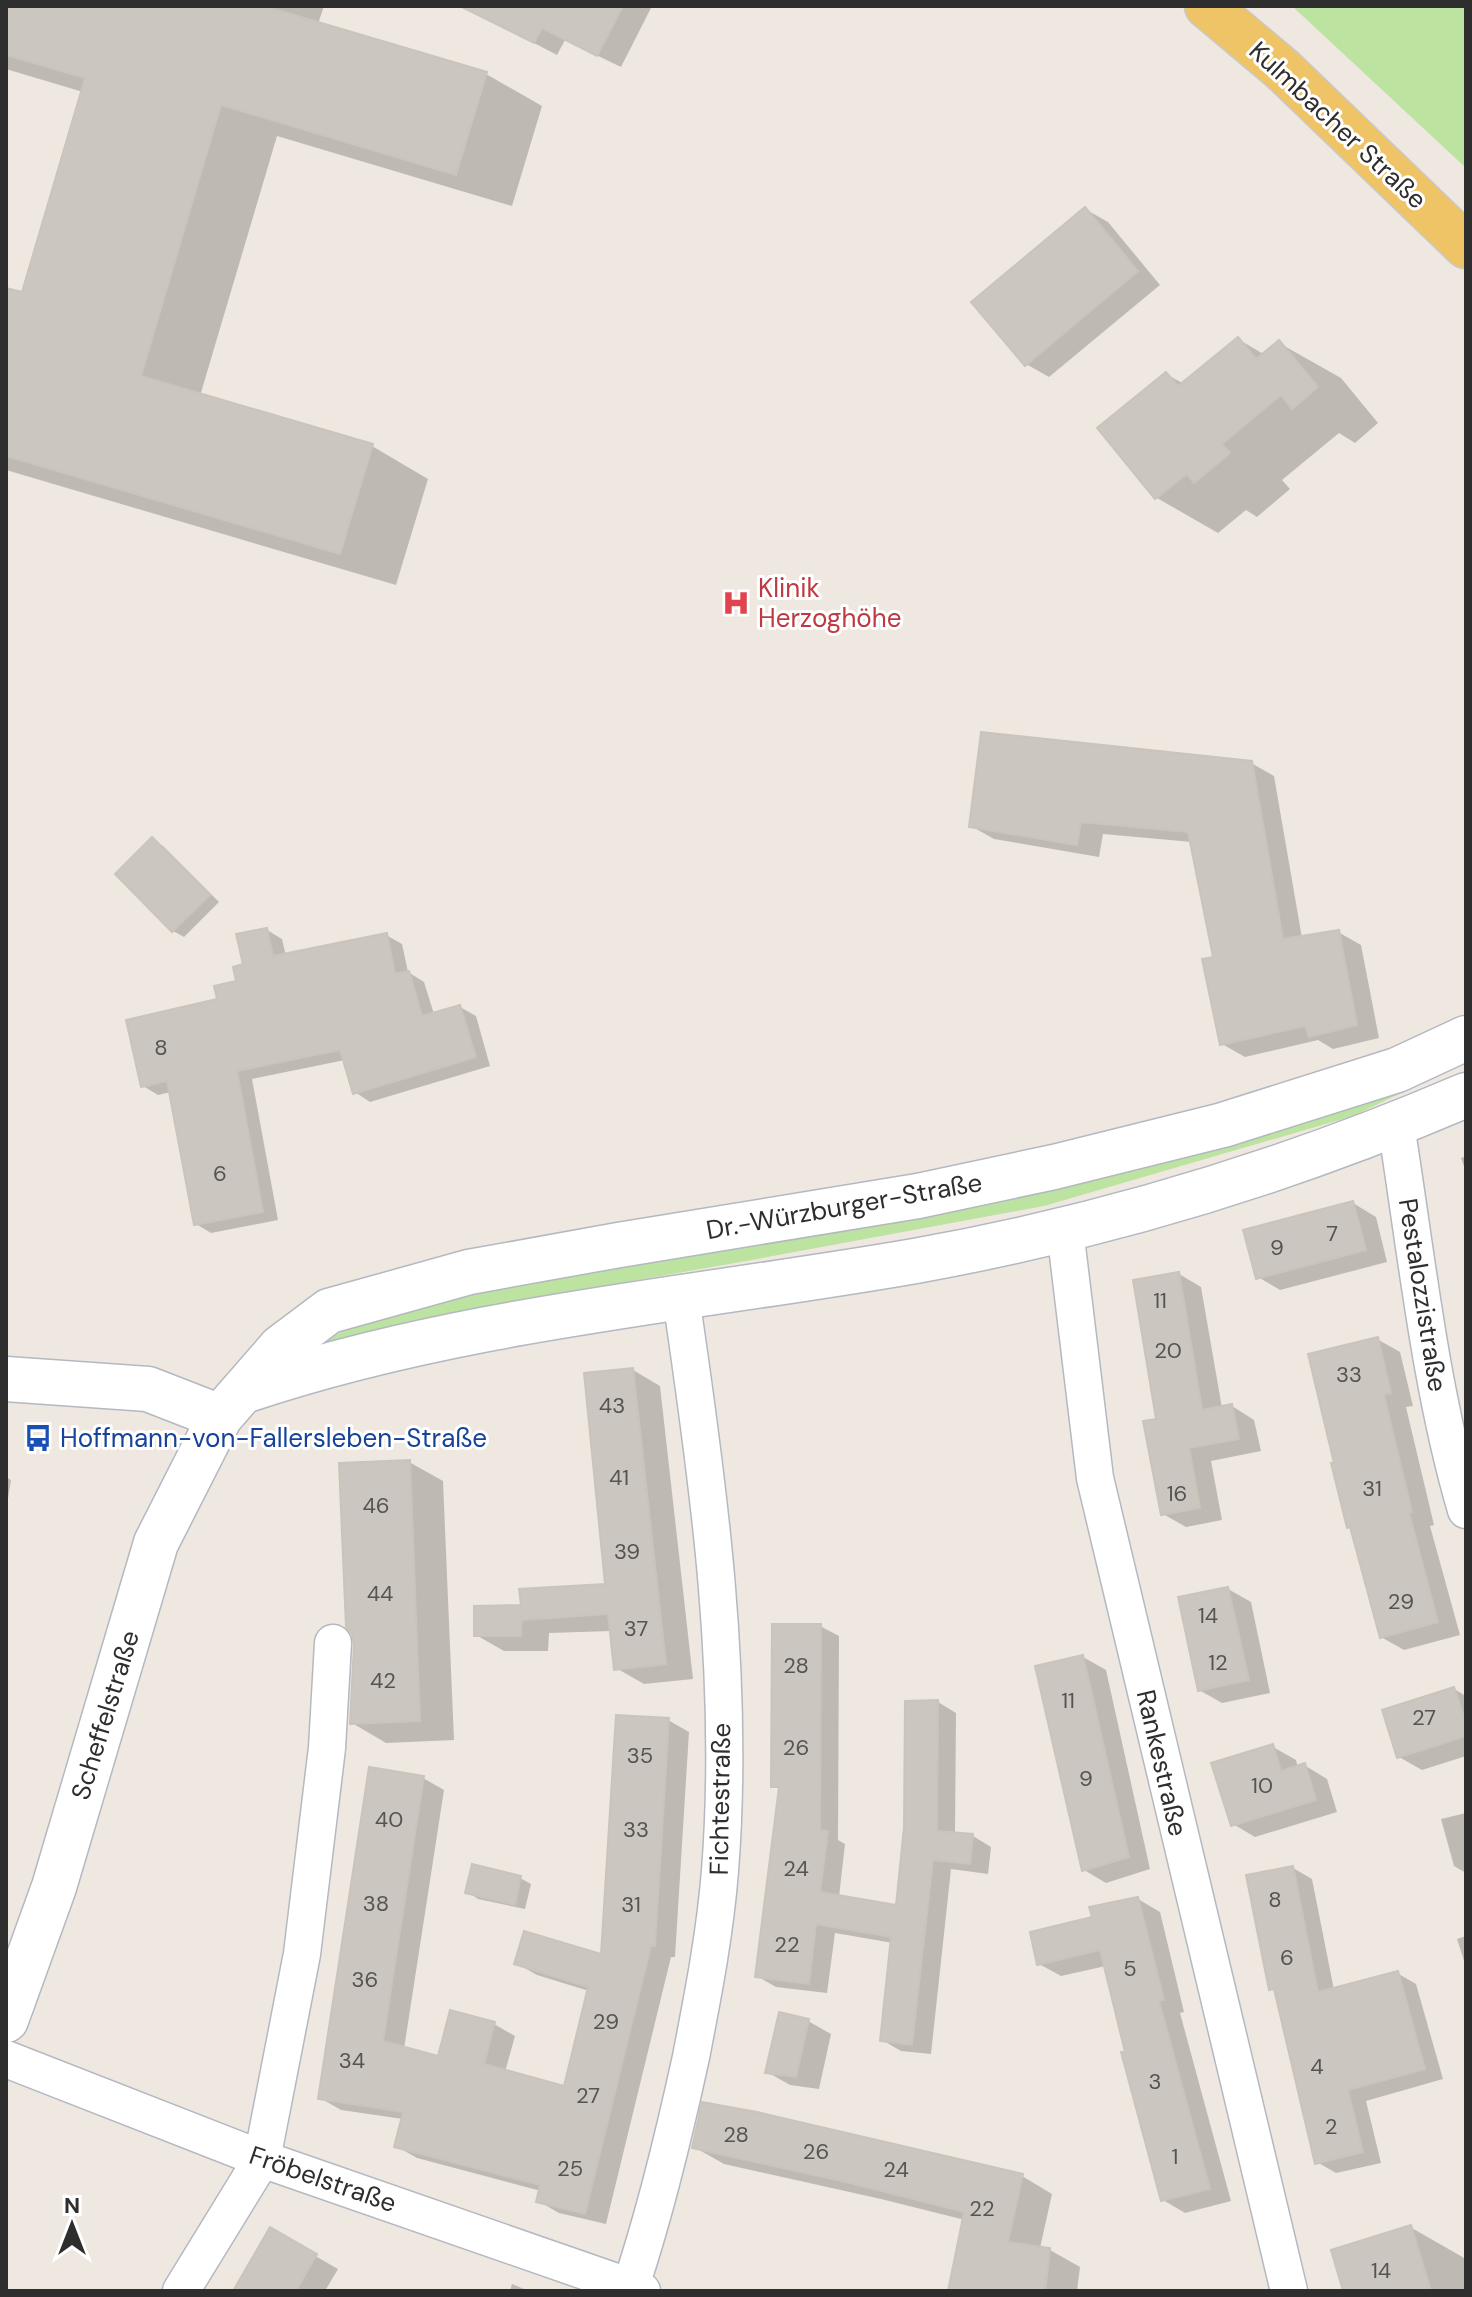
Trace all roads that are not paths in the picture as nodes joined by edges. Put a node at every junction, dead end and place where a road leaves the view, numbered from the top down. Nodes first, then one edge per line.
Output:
1 (1207, 6) edge
2 (1466, 246) edge
3 (1466, 1038) edge
4 (1466, 1095) edge
5 (1396, 1125) junction
6 (1065, 1230) junction
7 (681, 1298) junction
8 (6, 1379) edge
9 (231, 1404) junction
10 (1466, 1510) edge
11 (333, 1643) dead end
12 (6, 2020) edge
13 (6, 2059) edge
14 (262, 2159) junction
15 (634, 2290) edge
16 (181, 2291) edge
17 (1289, 2291) edge

1 - 2 main road, Kulmbacher Straße
3 - 9 main road, Dr.-Würzburger-Straße
4 - 5 main road
5 - 6 main road
5 - 10 street, Pestalozzistraße
6 - 7 main road
6 - 17 street, Rankestraße
7 - 9 main road
7 - 15 street, Fichtestraße
8 - 9 main road
9 - 12 main road, Scheffelstraße
11 - 14 street
13 - 14 street, Fröbelstraße
14 - 15 street, Fröbelstraße
14 - 16 street

